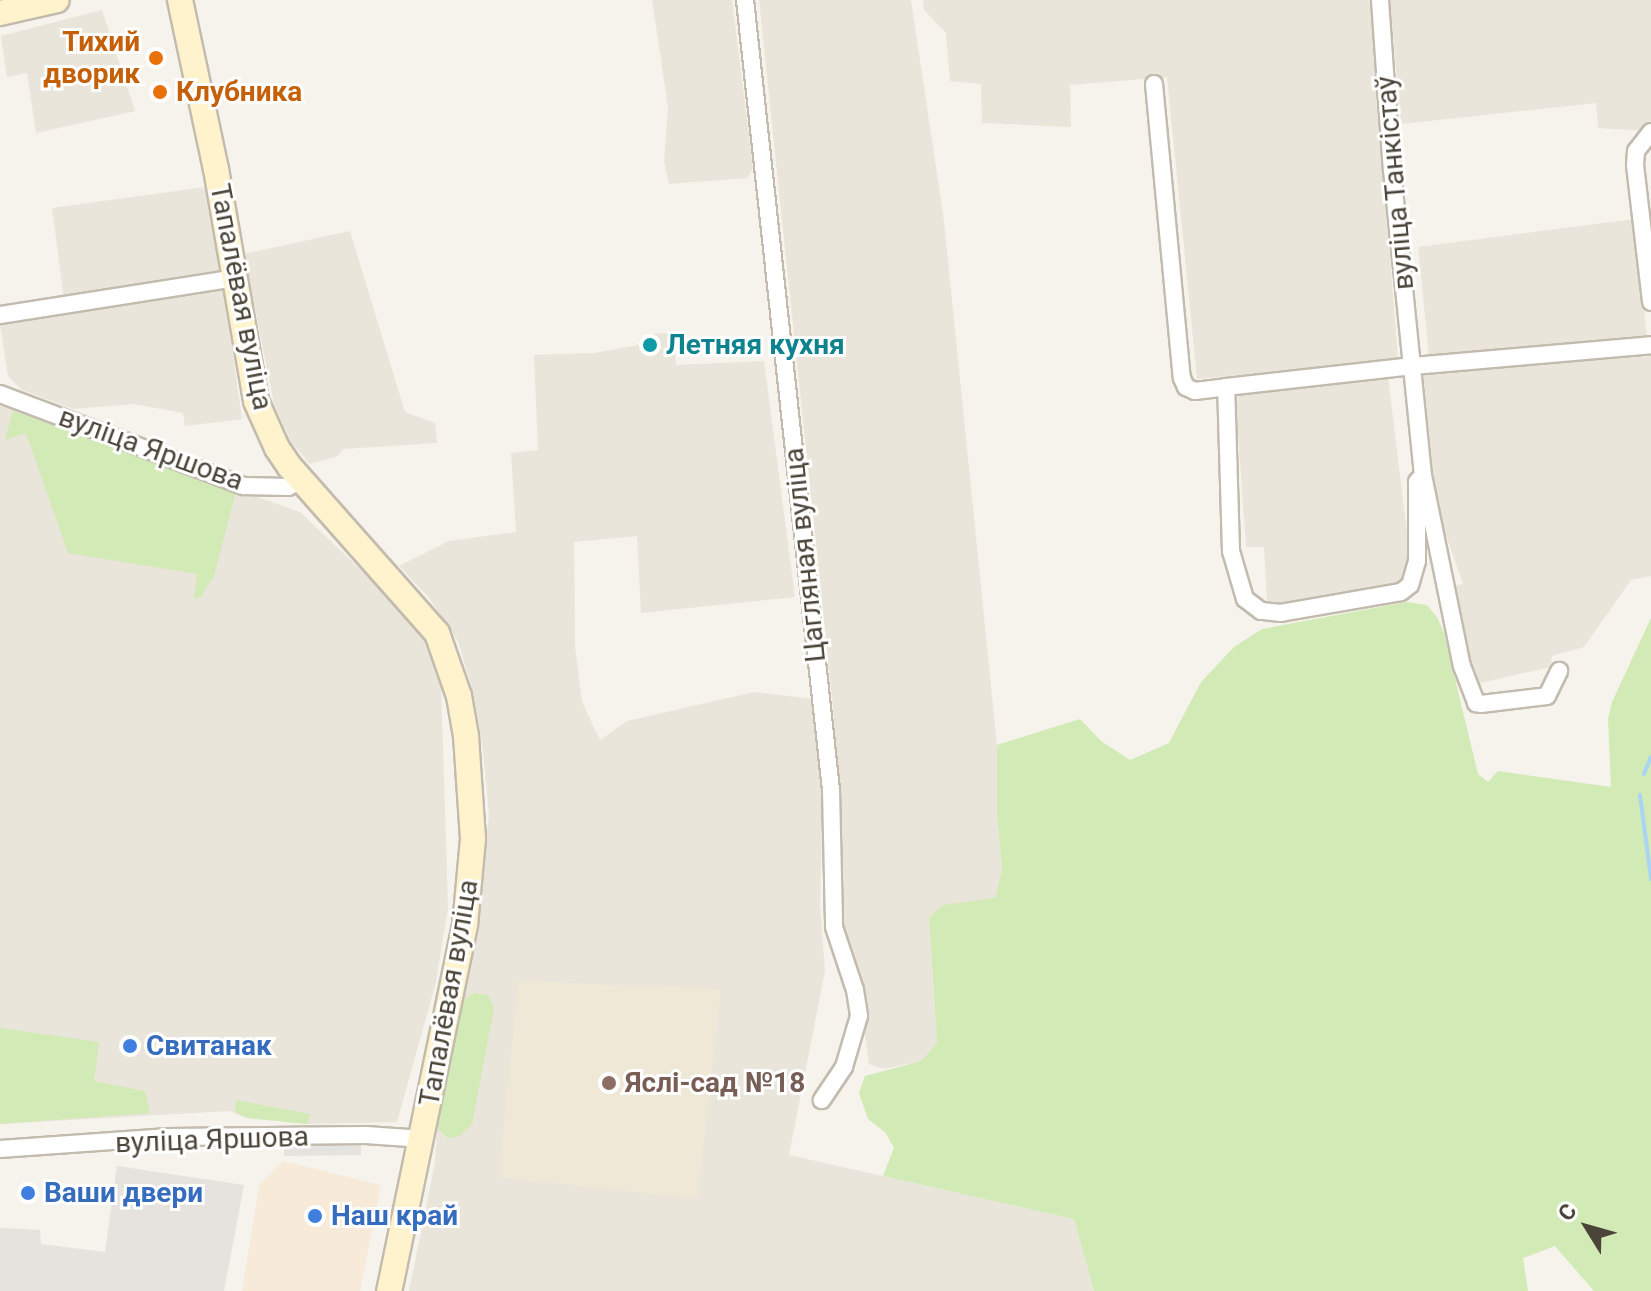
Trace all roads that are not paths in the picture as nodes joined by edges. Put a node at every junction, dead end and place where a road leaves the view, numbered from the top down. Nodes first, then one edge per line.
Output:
1 (57, 0) edge
2 (180, 0) edge
3 (745, 0) edge
4 (1380, 0) edge
5 (0, 13) edge
6 (1154, 84) dead end
7 (1651, 132) edge
8 (235, 278) junction
9 (1651, 302) edge
10 (0, 315) edge
11 (1651, 345) edge
12 (1413, 366) junction
13 (1226, 387) junction
14 (0, 394) edge
15 (1423, 475) junction
16 (302, 480) junction
17 (1559, 671) dead end
18 (822, 1100) dead end
19 (423, 1139) junction
20 (0, 1149) edge
21 (389, 1291) edge

1 - 5 main road
2 - 8 main road, Тапалёвая вуліца
3 - 18 street, Цагляная вуліца
4 - 12 street, вуліца Танкістаў
6 - 13 street
7 - 9 street
8 - 10 street
8 - 16 main road, Тапалёвая вуліца
11 - 12 street
12 - 13 street
12 - 15 street, вуліца Танкістаў
13 - 15 street, вуліца Танкістаў
14 - 16 street, вуліца Яршова
15 - 17 street, вуліца Танкістаў
16 - 19 main road, Тапалёвая вуліца
19 - 20 street, вуліца Яршова
19 - 21 main road, Тапалёвая вуліца

